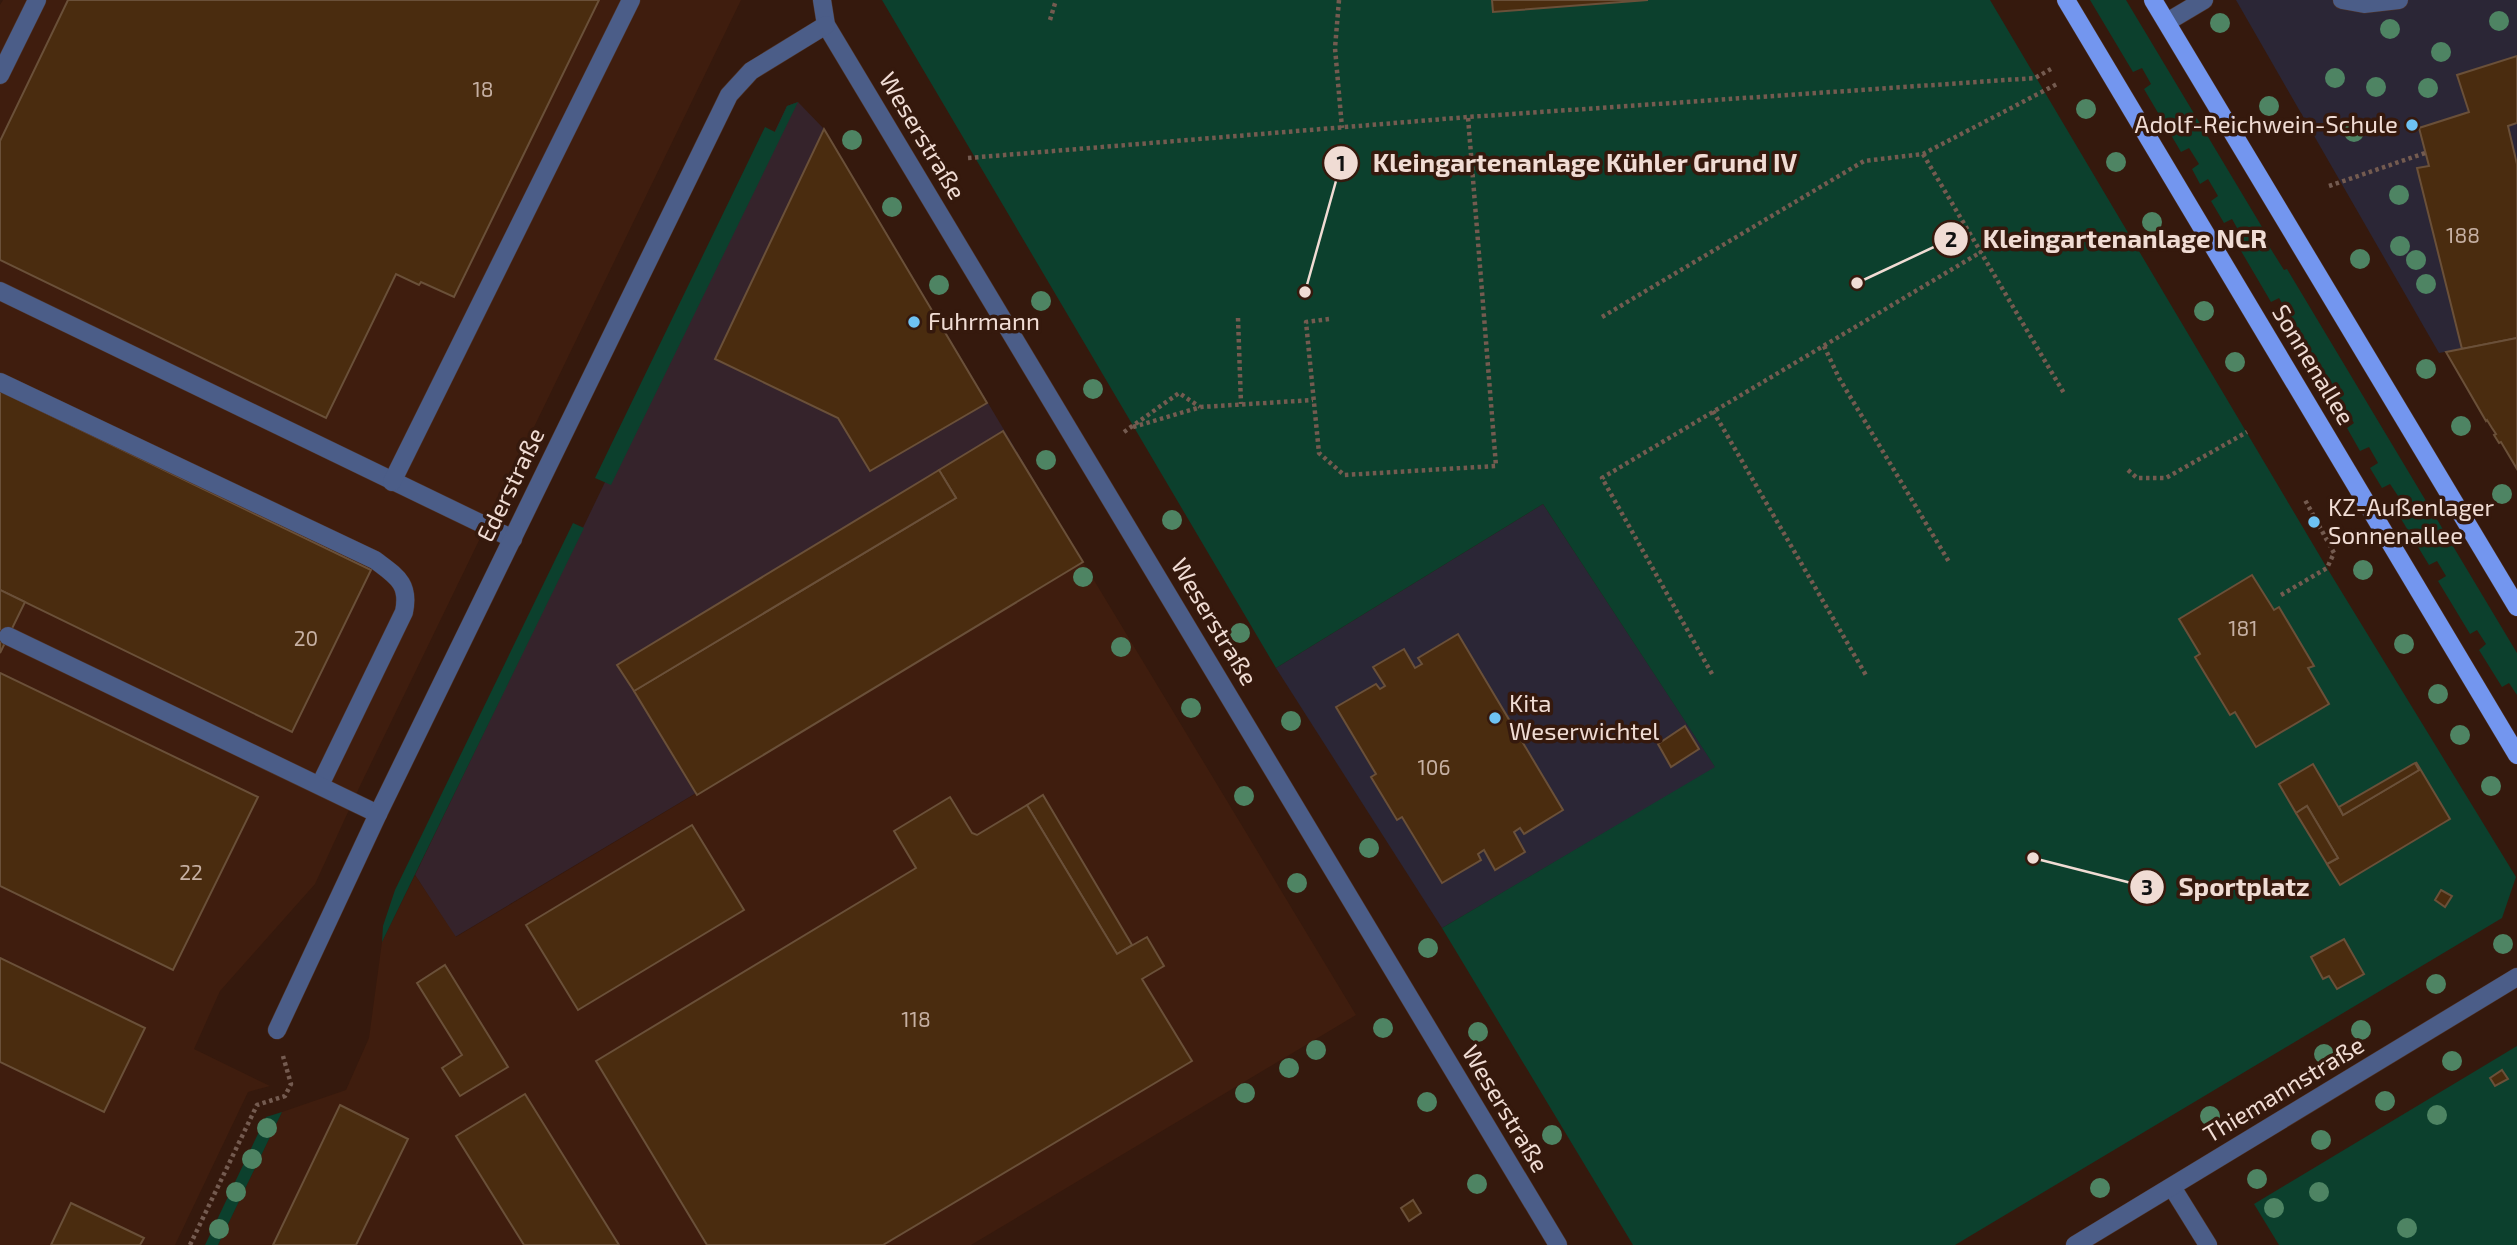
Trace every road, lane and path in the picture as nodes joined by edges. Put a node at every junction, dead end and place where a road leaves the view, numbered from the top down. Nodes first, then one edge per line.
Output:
1 (37, 0) edge
2 (631, 0) edge
3 (822, 0) edge
4 (1056, 0) edge
5 (1339, 0) edge
6 (2066, 0) edge
7 (2153, 0) edge
8 (2204, 0) edge
9 (2342, 0) edge
10 (2399, 0) edge
11 (1050, 20) dead end
12 (2167, 22) junction
13 (826, 25) junction
14 (2051, 69) dead end
15 (0, 75) edge
16 (2059, 83) dead end
17 (1468, 117) junction
18 (1342, 128) junction
19 (2425, 153) dead end
20 (1923, 154) junction
21 (968, 158) dead end
22 (2329, 186) dead end
23 (1981, 252) junction
24 (0, 291) edge
25 (1602, 317) dead end
26 (1238, 318) dead end
27 (1329, 319) dead end
28 (1824, 346) junction
29 (0, 382) edge
30 (2065, 395) dead end
31 (1313, 400) junction
32 (1241, 404) junction
33 (1201, 407) junction
34 (1713, 411) junction
35 (1133, 427) junction
36 (1124, 432) dead end
37 (2247, 432) dead end
38 (2128, 470) dead end
39 (392, 482) junction
40 (2305, 500) dead end
41 (513, 539) junction
42 (1949, 562) dead end
43 (2281, 595) dead end
44 (2517, 607) edge
45 (8, 636) dead end
46 (1712, 674) dead end
47 (1867, 677) dead end
48 (2517, 755) edge
49 (320, 785) junction
50 (378, 814) junction
51 (2517, 976) edge
52 (277, 1030) joint
53 (2172, 1187) junction
54 (190, 1245) edge
55 (1558, 1245) edge
56 (2075, 1245) edge
57 (2208, 1245) edge

1 - 15 street
2 - 39 street
3 - 13 street
4 - 11 path
5 - 18 path
6 - 48 main road, Sonnenallee
7 - 12 main road, Sonnenallee
8 - 12 street
9 - 10 street
12 - 44 main road, Sonnenallee
13 - 41 street, Ederstraße
13 - 55 street, Weserstraße
14 - 17 path
16 - 20 path
17 - 18 path
17 - 31 path
18 - 21 path
19 - 22 path
20 - 23 path
20 - 25 path
23 - 28 path
23 - 30 path
24 - 39 street
26 - 32 path
27 - 31 path
28 - 34 path
28 - 42 path
29 - 49 street
31 - 32 path
32 - 33 path
33 - 35 path
33 - 35 path
34 - 46 path
34 - 47 path
35 - 36 path
37 - 38 path
39 - 41 street
40 - 43 path
41 - 50 street, Ederstraße
45 - 49 street
49 - 50 street
50 - 52 street, Ederstraße
51 - 53 street, Thiemannstraße
52 - 54 path
53 - 56 street, Thiemannstraße
53 - 57 street

